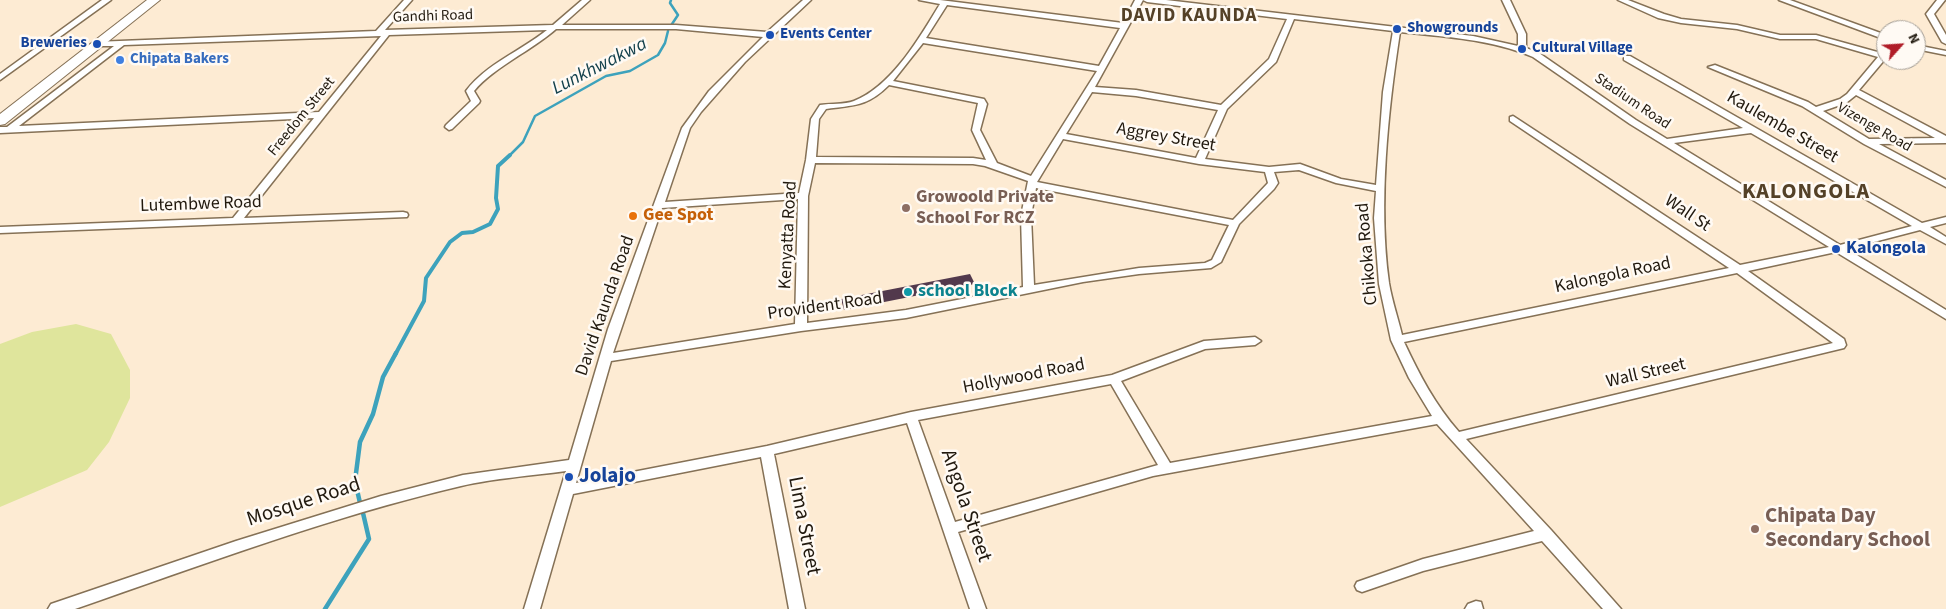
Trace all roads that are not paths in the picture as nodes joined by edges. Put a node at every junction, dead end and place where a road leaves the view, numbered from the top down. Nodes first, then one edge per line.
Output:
1 (107, 0) edge
2 (154, 0) edge
3 (408, 0) edge
4 (586, 0) edge
5 (807, 0) edge
6 (923, 0) edge
7 (1139, 0) edge
8 (1147, 0) edge
9 (1506, 0) edge
10 (1622, 0) edge
11 (1783, 0) edge
12 (1941, 0) edge
13 (945, 3) junction
14 (1292, 16) junction
15 (1125, 26) junction
16 (553, 27) junction
17 (1397, 28) junction
18 (384, 33) junction
19 (1876, 34) edge
20 (770, 35) junction
21 (921, 40) junction
22 (1946, 42) edge
23 (122, 43) junction
24 (97, 44) junction
25 (1522, 49) junction
26 (1926, 49) edge
27 (1876, 52) edge
28 (1946, 53) edge
29 (1627, 58) dead end
30 (1876, 64) edge
31 (1712, 67) dead end
32 (1102, 69) junction
33 (0, 78) edge
34 (888, 82) junction
35 (1089, 89) junction
36 (1855, 90) junction
37 (1223, 108) junction
38 (1817, 110) junction
39 (321, 115) junction
40 (1513, 119) dead end
41 (3, 127) edge
42 (449, 127) dead end
43 (1751, 130) junction
44 (1059, 136) junction
45 (0, 137) edge
46 (1946, 140) edge
47 (1665, 142) junction
48 (1867, 142) junction
49 (811, 160) junction
50 (1199, 161) junction
51 (993, 165) junction
52 (1269, 170) junction
53 (1033, 182) junction
54 (1946, 184) edge
55 (1380, 189) junction
56 (803, 196) junction
57 (659, 205) junction
58 (403, 215) dead end
59 (237, 220) junction
60 (1946, 220) edge
61 (1235, 222) junction
62 (1920, 227) junction
63 (0, 230) edge
64 (1946, 241) edge
65 (1836, 248) junction
66 (1737, 268) junction
67 (1029, 289) junction
68 (1946, 315) edge
69 (801, 327) junction
70 (1396, 340) junction
71 (1255, 341) dead end
72 (1840, 342) joint
73 (606, 358) junction
74 (1114, 379) junction
75 (911, 417) junction
76 (1440, 419) junction
77 (1457, 437) junction
78 (767, 451) junction
79 (572, 465) junction
80 (1166, 468) junction
81 (566, 490) junction
82 (951, 529) junction
83 (1546, 534) junction
84 (1362, 586) dead end
85 (56, 609) edge
86 (532, 609) edge
87 (797, 609) edge
88 (978, 609) edge
89 (1614, 609) edge

1 - 33 street
2 - 24 highway
3 - 18 street, Freedom Street
4 - 16 street
5 - 20 street, David Kaunda Road
6 - 13 street
7 - 15 street
8 - 14 street, Stadium Road
9 - 25 street
10 - 27 street
11 - 19 street
12 - 22 street
13 - 15 street
13 - 21 street, Kenyatta Road
14 - 17 street, Stadium Road
14 - 37 street
15 - 32 street
16 - 18 street, Gandhi Road
16 - 20 street, Gandhi Road
16 - 42 street
17 - 25 street, Stadium Road
17 - 55 street, Chikoka Road
18 - 23 street, Gandhi Road
18 - 39 street, Freedom Street
20 - 57 street, David Kaunda Road
21 - 32 street
21 - 34 street, Kenyatta Road
23 - 24 street, Gandhi Road
23 - 41 street
24 - 41 highway
25 - 47 street, Stadium Road
26 - 28 street
29 - 43 street, Kaulembe Street
30 - 36 street, Vizenge Road
31 - 38 street
32 - 35 street
34 - 49 street, Kenyatta Road
34 - 51 street
35 - 37 street
35 - 44 street
36 - 38 street, Vizenge Road
36 - 46 street
37 - 50 street
38 - 48 street, Vizenge Road
39 - 41 street
39 - 59 street, Freedom Street
40 - 66 street, Wall St
41 - 45 street
43 - 47 street
43 - 62 street, Kaulembe Street
44 - 50 street, Aggrey Street
44 - 53 street
46 - 48 street
47 - 65 street, Stadium Road
48 - 54 street, Vizenge Road
49 - 51 street
49 - 56 street, Kenyatta Road
50 - 52 street, Aggrey Street
51 - 53 street
52 - 55 street, Aggrey Street
52 - 61 street
53 - 61 street
53 - 67 street
55 - 70 street, Chikoka Road
56 - 57 street
56 - 69 street, Kenyatta Road
57 - 73 street, David Kaunda Road
58 - 59 street, Lutembwe Road
59 - 63 street, Lutembwe Road
60 - 62 street, Kalongola Road
61 - 67 street, Provident Road
62 - 64 street, Kaulembe Street
62 - 65 street, Kalongola Road
65 - 66 street, Kalongola Road
65 - 68 street, Stadium Road
66 - 70 street, Kalongola Road
66 - 72 street, Wall St
67 - 69 street, Provident Road
69 - 73 street, Provident Road
70 - 76 street, Chikoka Road
71 - 74 street, Hollywood Road
72 - 77 street, Wall Street
73 - 79 street, David Kaunda Road
74 - 75 street, Hollywood Road
74 - 80 street
75 - 78 street, Hollywood Road
75 - 82 street, Angola Street
76 - 77 street, Chikoka Road
76 - 80 street
77 - 83 street, Chikoka Road
78 - 81 street, Hollywood Road
78 - 87 street, Lima Street
79 - 81 street, David Kaunda Road
79 - 85 street, Mosque Road
80 - 82 street
81 - 86 street, David Kaunda Road
82 - 88 street, Angola Street
83 - 84 street
83 - 89 street, Chikoka Road

